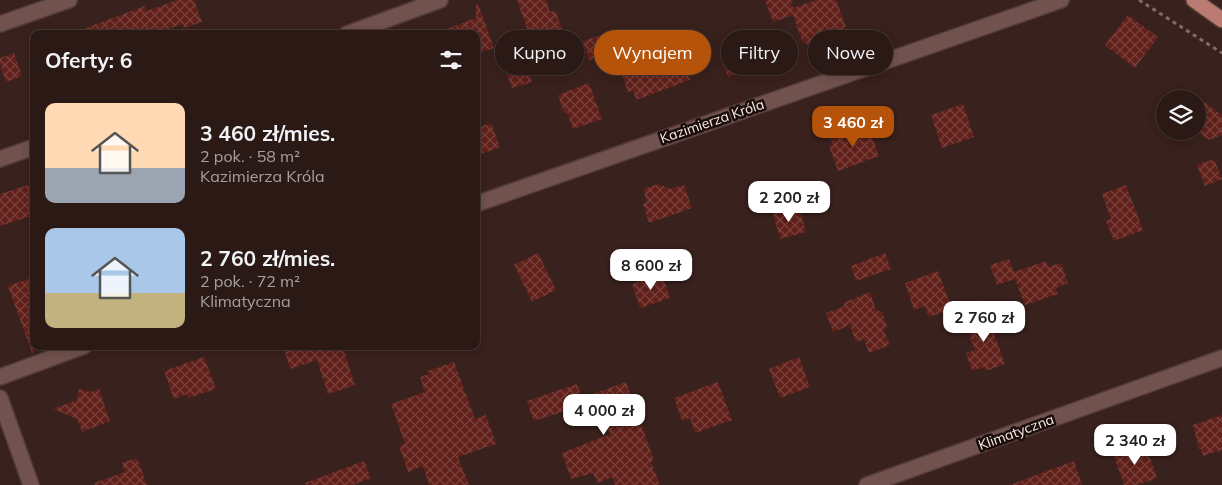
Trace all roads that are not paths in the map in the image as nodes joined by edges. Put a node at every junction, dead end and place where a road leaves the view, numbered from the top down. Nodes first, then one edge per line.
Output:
1 (70, 0) edge
2 (440, 0) edge
3 (1061, 0) edge
4 (1194, 0) edge
5 (1222, 20) edge
6 (0, 24) edge
7 (357, 30) edge
8 (30, 148) edge
9 (0, 159) edge
10 (480, 203) edge
11 (73, 350) edge
12 (1222, 358) edge
13 (0, 377) edge
14 (0, 398) edge
15 (31, 485) edge
16 (867, 485) edge

1 - 6 street
2 - 7 street
3 - 10 street, Kazimierza Króla
4 - 5 main road
8 - 9 street
11 - 13 street
12 - 16 street, Klimatyczna
14 - 15 street

